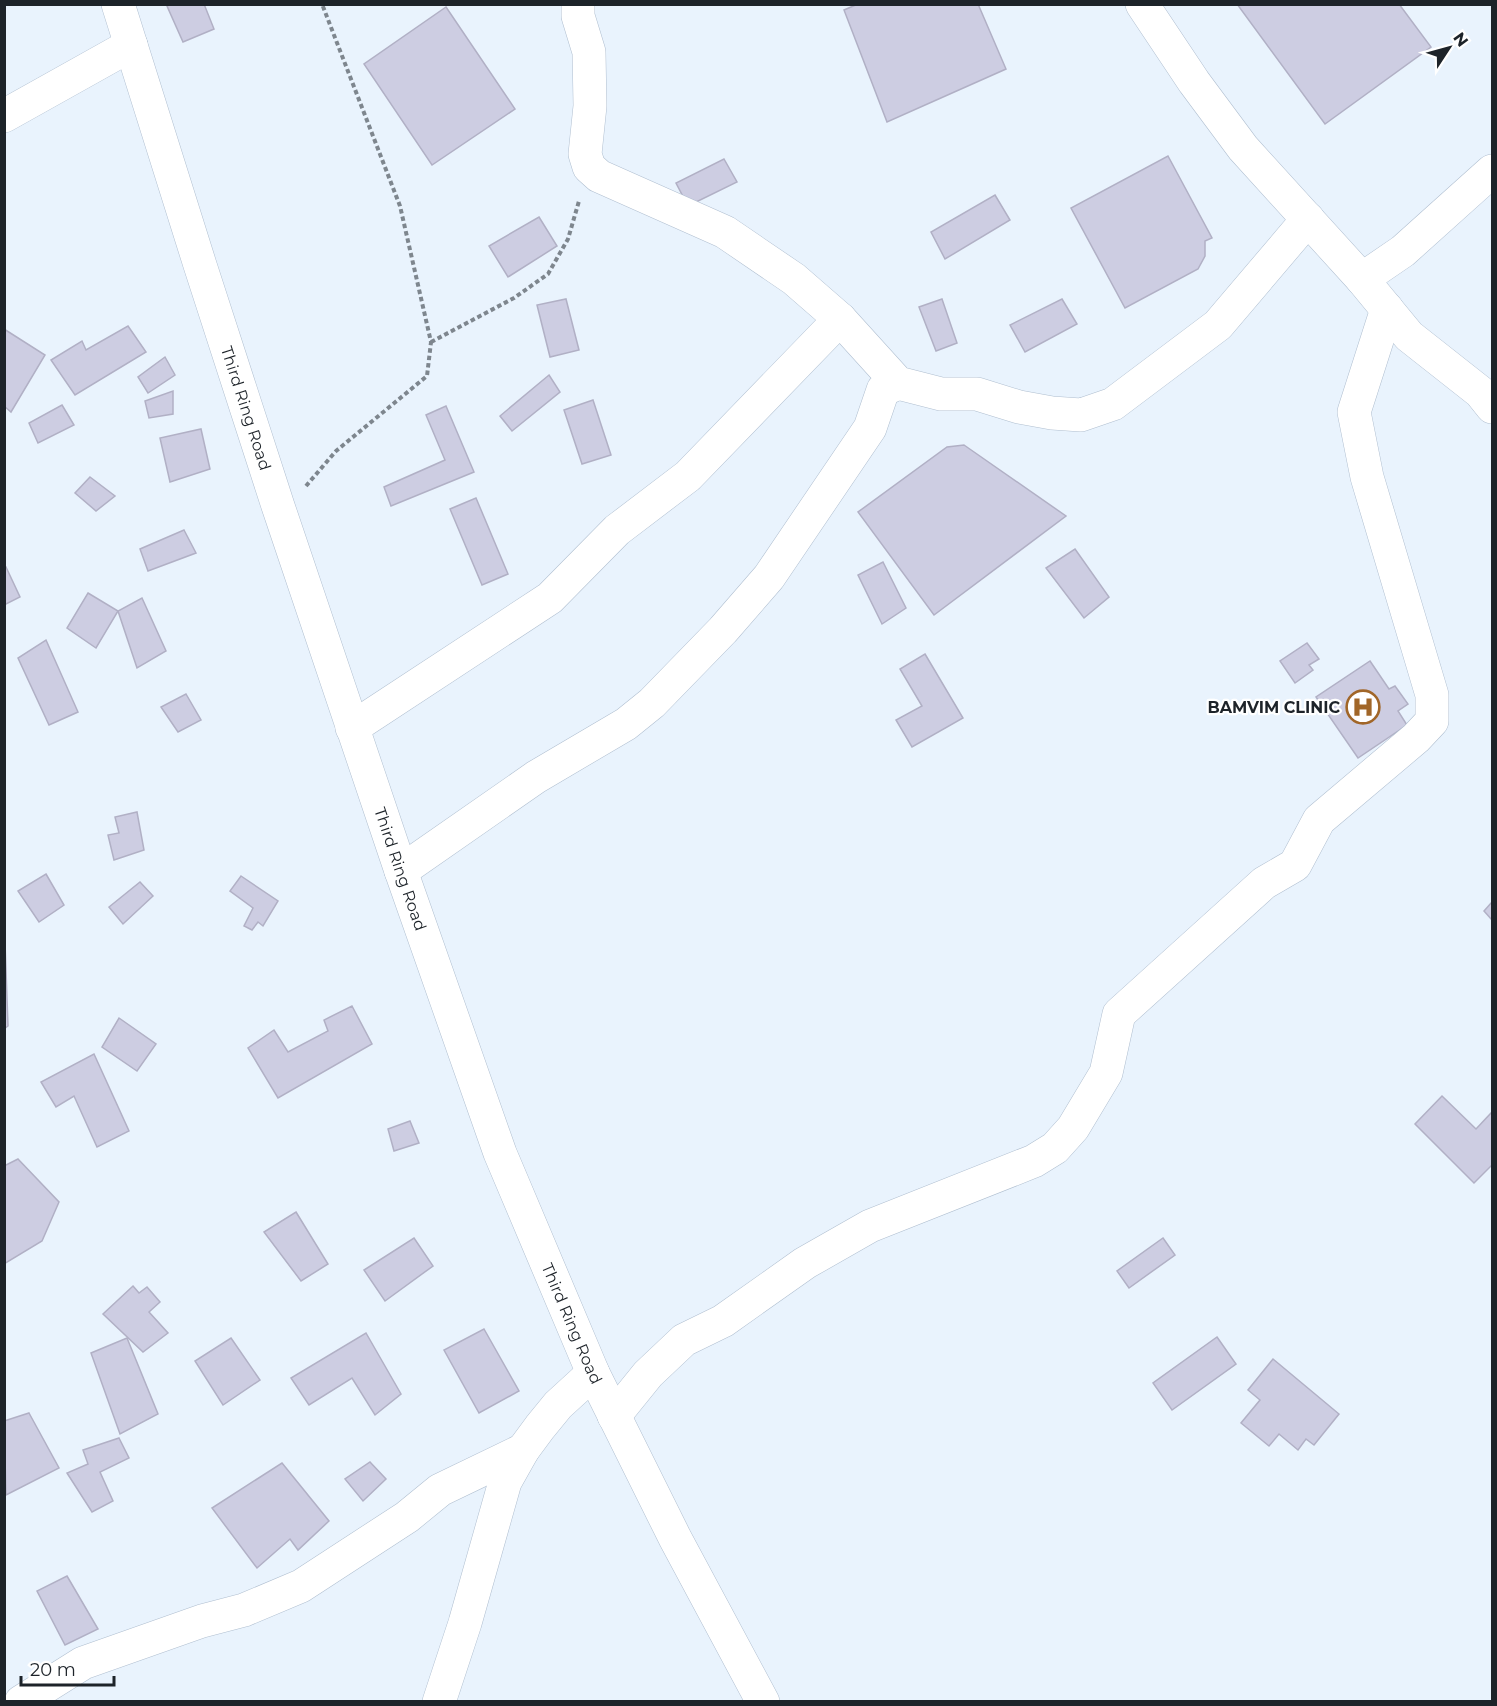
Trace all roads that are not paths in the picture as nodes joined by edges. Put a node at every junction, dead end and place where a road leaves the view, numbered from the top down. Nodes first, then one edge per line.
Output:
1 (578, 4) edge
2 (1142, 4) edge
3 (121, 5) edge
4 (131, 45) junction
5 (4, 116) edge
6 (1492, 171) edge
7 (1308, 219) junction
8 (1362, 279) junction
9 (1387, 309) junction
10 (840, 319) junction
11 (898, 383) junction
12 (1492, 407) edge
13 (352, 728) junction
14 (401, 871) junction
15 (593, 1373) junction
16 (614, 1416) junction
17 (523, 1450) junction
18 (21, 1701) edge
19 (439, 1701) edge
20 (763, 1701) edge

1 - 10 street
2 - 7 street
3 - 4 street, Third Ring Road
4 - 5 street
4 - 13 street, Third Ring Road
6 - 8 street
7 - 8 street
7 - 11 street
8 - 9 street
9 - 12 street
9 - 16 street
10 - 11 street
10 - 13 street
11 - 14 street
13 - 14 street, Third Ring Road
14 - 15 street, Third Ring Road
15 - 16 street, Third Ring Road
15 - 17 street
16 - 20 street, Third Ring Road
17 - 18 street
17 - 19 street

